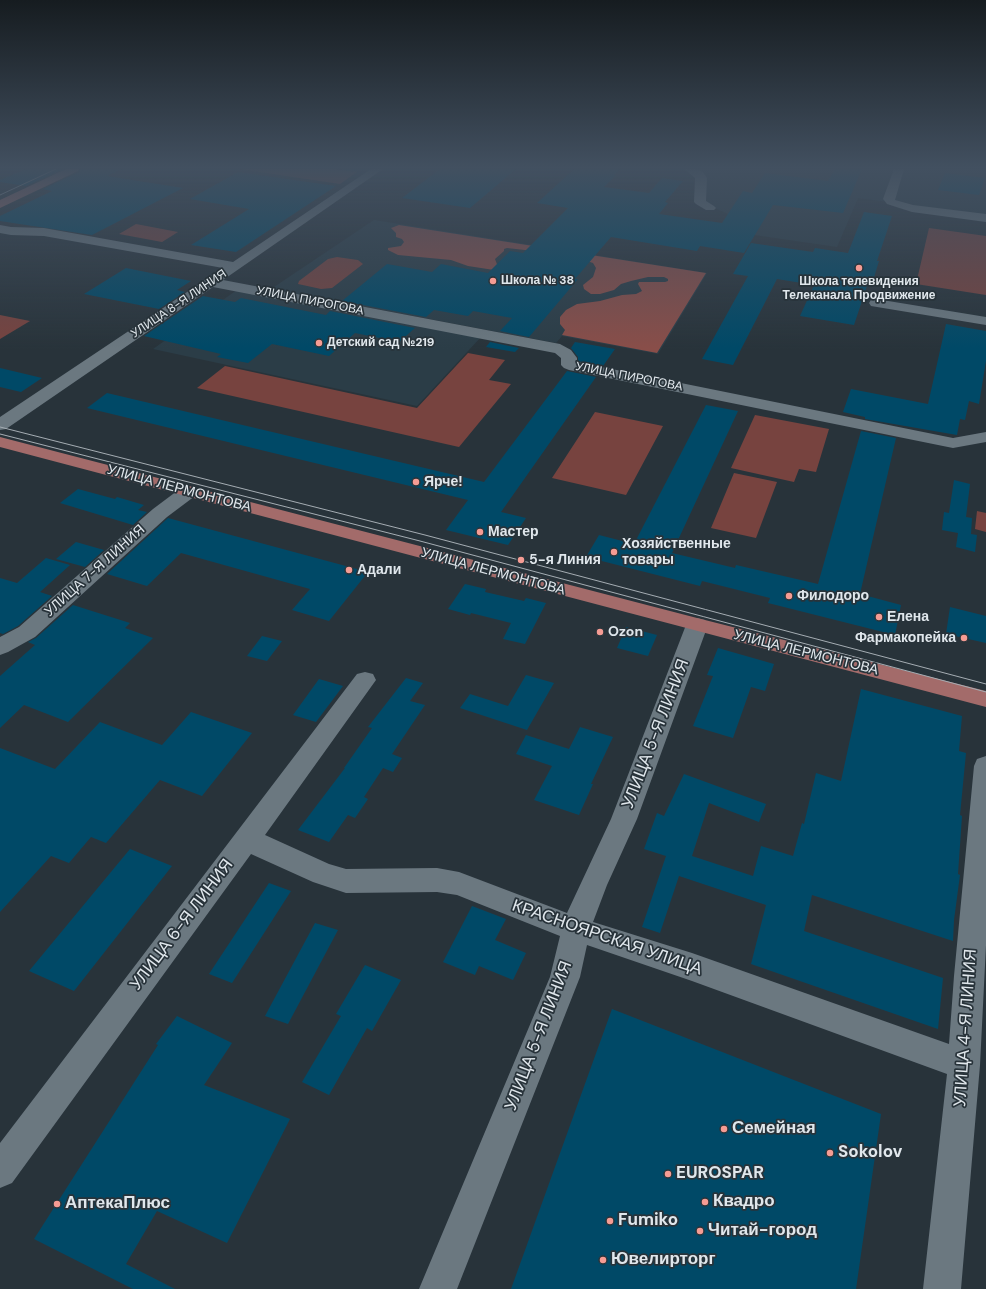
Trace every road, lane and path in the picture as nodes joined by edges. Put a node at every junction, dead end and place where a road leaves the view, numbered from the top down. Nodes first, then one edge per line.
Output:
1 (0, 229) edge
2 (289, 229) edge
3 (235, 266) junction
4 (211, 282) junction
5 (876, 303) dead end
6 (986, 321) edge
7 (0, 425) edge
8 (986, 437) edge
9 (0, 442) edge
10 (188, 492) junction
11 (697, 625) junction
12 (0, 647) edge
13 (365, 680) dead end
14 (986, 699) edge
15 (986, 766) edge
16 (246, 840) junction
17 (576, 930) junction
18 (964, 1065) junction
19 (0, 1171) edge
20 (438, 1289) edge
21 (942, 1289) edge

1 - 3 street
2 - 3 street, УЛИЦА 8-Я ЛИНИЯ
3 - 4 street, УЛИЦА 8-Я ЛИНИЯ
4 - 7 street, УЛИЦА 8-Я ЛИНИЯ
4 - 8 street, УЛИЦА ПИРОГОВА
5 - 6 street
9 - 10 main road, УЛИЦА ЛЕРМОНТОВА
10 - 11 main road, УЛИЦА ЛЕРМОНТОВА
10 - 12 street, УЛИЦА 7-Я ЛИНИЯ
11 - 14 main road, УЛИЦА ЛЕРМОНТОВА
11 - 17 street, УЛИЦА 5-Я ЛИНИЯ
13 - 16 street, УЛИЦА 6-Я ЛИНИЯ
15 - 18 street, УЛИЦА 4-Я ЛИНИЯ
16 - 17 street, КРАСНОЯРСКАЯ УЛИЦА
16 - 19 street, УЛИЦА 6-Я ЛИНИЯ
17 - 18 street, КРАСНОЯРСКАЯ УЛИЦА
17 - 20 street, УЛИЦА 5-Я ЛИНИЯ
18 - 21 street, УЛИЦА 4-Я ЛИНИЯ

